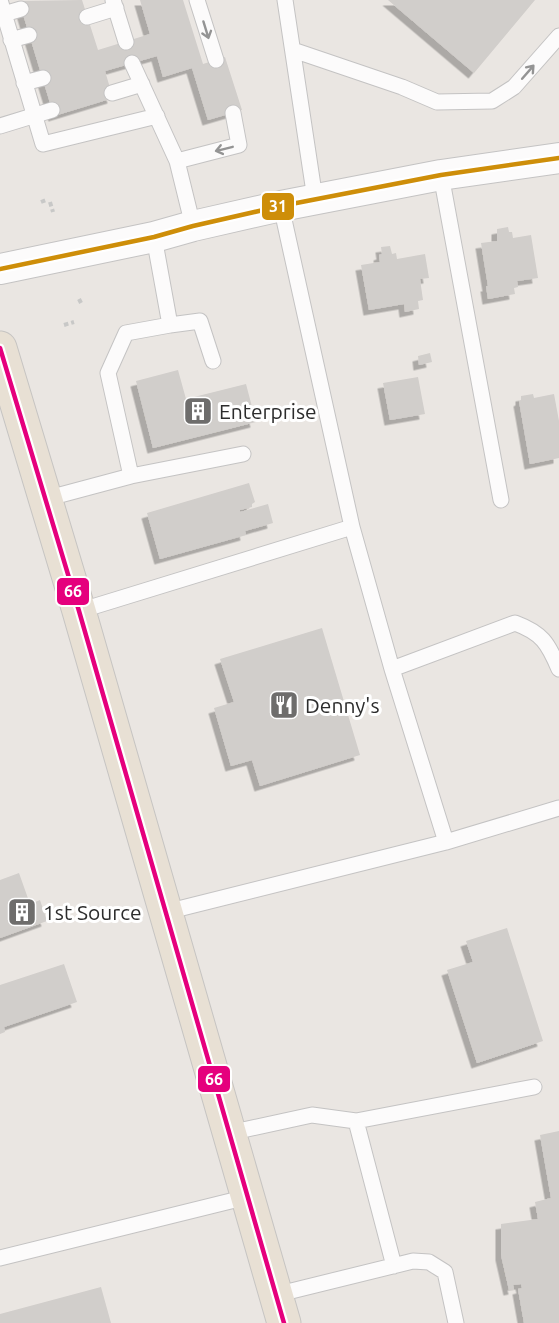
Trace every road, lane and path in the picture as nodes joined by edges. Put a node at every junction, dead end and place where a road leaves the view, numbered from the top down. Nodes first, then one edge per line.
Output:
1 (197, 0) edge
2 (285, 0) edge
3 (115, 4) edge
4 (2, 7) edge
5 (21, 9) dead end
6 (87, 17) dead end
7 (29, 35) dead end
8 (559, 36) edge
9 (11, 40) junction
10 (126, 42) dead end
11 (293, 50) junction
12 (216, 60) dead end
13 (132, 63) dead end
14 (43, 78) dead end
15 (24, 83) junction
16 (142, 84) junction
17 (112, 93) dead end
18 (52, 110) dead end
19 (232, 113) dead end
20 (33, 116) junction
21 (157, 116) junction
22 (0, 126) edge
23 (559, 158) edge
24 (177, 161) junction
25 (441, 175) junction
26 (315, 199) junction
27 (46, 201) dead end
28 (281, 206) junction
29 (52, 212) dead end
30 (193, 226) junction
31 (154, 237) junction
32 (0, 269) edge
33 (74, 322) dead end
34 (64, 325) dead end
35 (170, 325) junction
36 (0, 348) edge
37 (213, 361) dead end
38 (243, 454) dead end
39 (131, 477) junction
40 (45, 499) junction
41 (501, 500) dead end
42 (352, 527) junction
43 (79, 611) junction
44 (392, 669) junction
45 (559, 669) edge
46 (559, 808) edge
47 (446, 842) junction
48 (166, 912) junction
49 (534, 1087) dead end
50 (356, 1121) junction
51 (229, 1133) junction
52 (247, 1197) junction
53 (0, 1258) edge
54 (394, 1266) junction
55 (280, 1309) edge
56 (456, 1323) edge

1 -> 12 lane
2 - 11 lane
3 - 6 lane
3 - 10 lane
4 - 5 lane
4 - 9 lane
7 - 9 lane
11 -> 8 lane
9 - 15 lane
11 - 26 lane
13 - 16 lane
14 - 15 lane
15 - 20 lane
16 - 17 lane
16 - 21 lane
18 - 20 lane
19 -> 24 lane
20 - 21 lane
20 - 22 lane
21 - 24 lane
23 - 25 street
24 - 30 lane
25 - 26 street
25 - 41 lane
26 - 28 street
27 - 29 path
28 - 30 street
28 - 42 lane
30 - 31 street
31 - 32 street
31 - 35 lane
33 - 34 path
35 - 37 lane
35 - 39 lane
36 - 40 highway
38 - 39 lane
39 - 40 lane
40 - 43 highway
42 - 43 lane
42 - 44 lane
43 - 48 highway
44 - 45 lane
44 - 47 lane
46 - 47 lane
47 - 48 lane
48 - 51 highway
49 - 50 lane
50 - 51 lane
50 - 54 lane
51 - 52 highway
52 - 53 lane
52 - 55 highway
54 - 55 lane
54 - 56 lane

